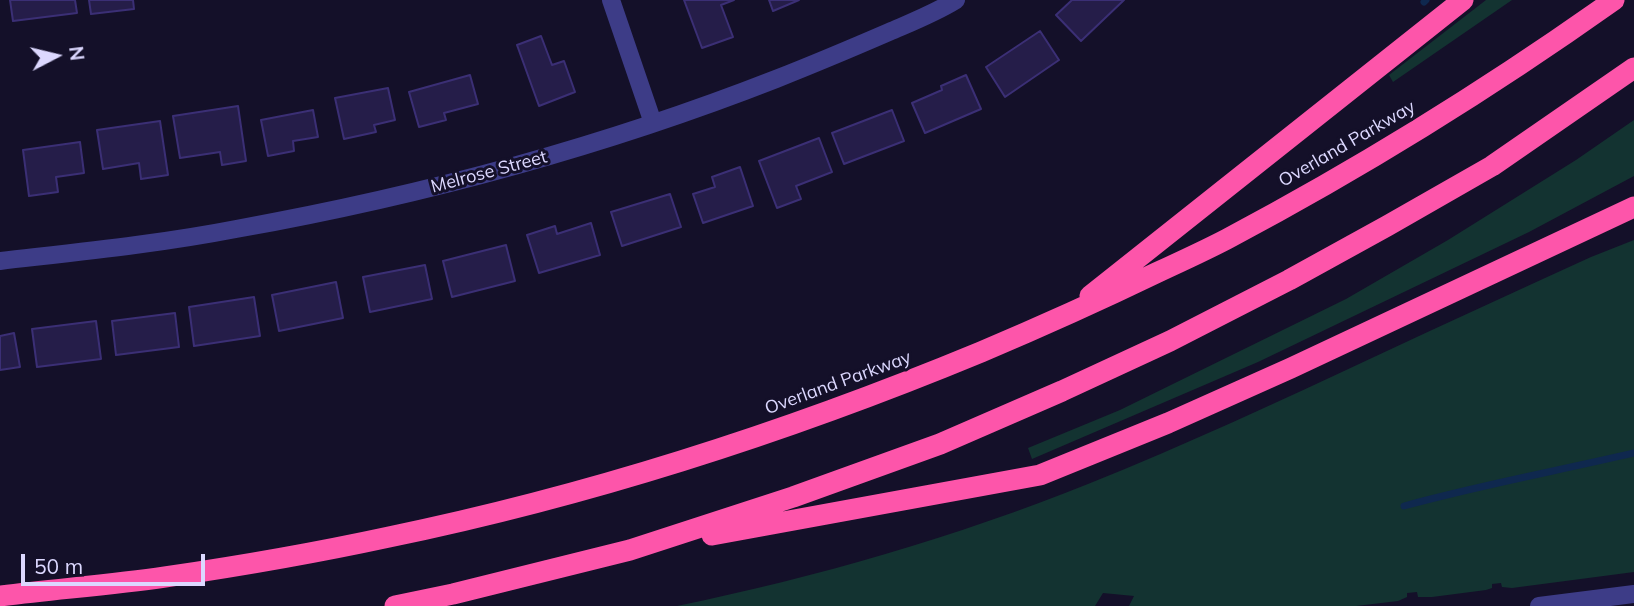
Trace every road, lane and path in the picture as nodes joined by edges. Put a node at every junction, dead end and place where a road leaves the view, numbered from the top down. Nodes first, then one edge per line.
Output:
1 (611, 0) edge
2 (956, 0) edge
3 (1463, 0) edge
4 (1614, 0) edge
5 (1634, 68) edge
6 (653, 123) junction
7 (1634, 207) edge
8 (0, 261) edge
9 (1061, 319) junction
10 (630, 550) junction
11 (1634, 594) edge
12 (0, 596) edge
13 (396, 606) edge
14 (1539, 606) edge

1 - 6 street
2 - 6 street, Melrose Street
3 - 9 highway
4 - 9 highway, Overland Parkway
5 - 10 highway
6 - 8 street, Melrose Street
7 - 10 highway
9 - 12 highway, Overland Parkway
10 - 13 highway
11 - 14 street

